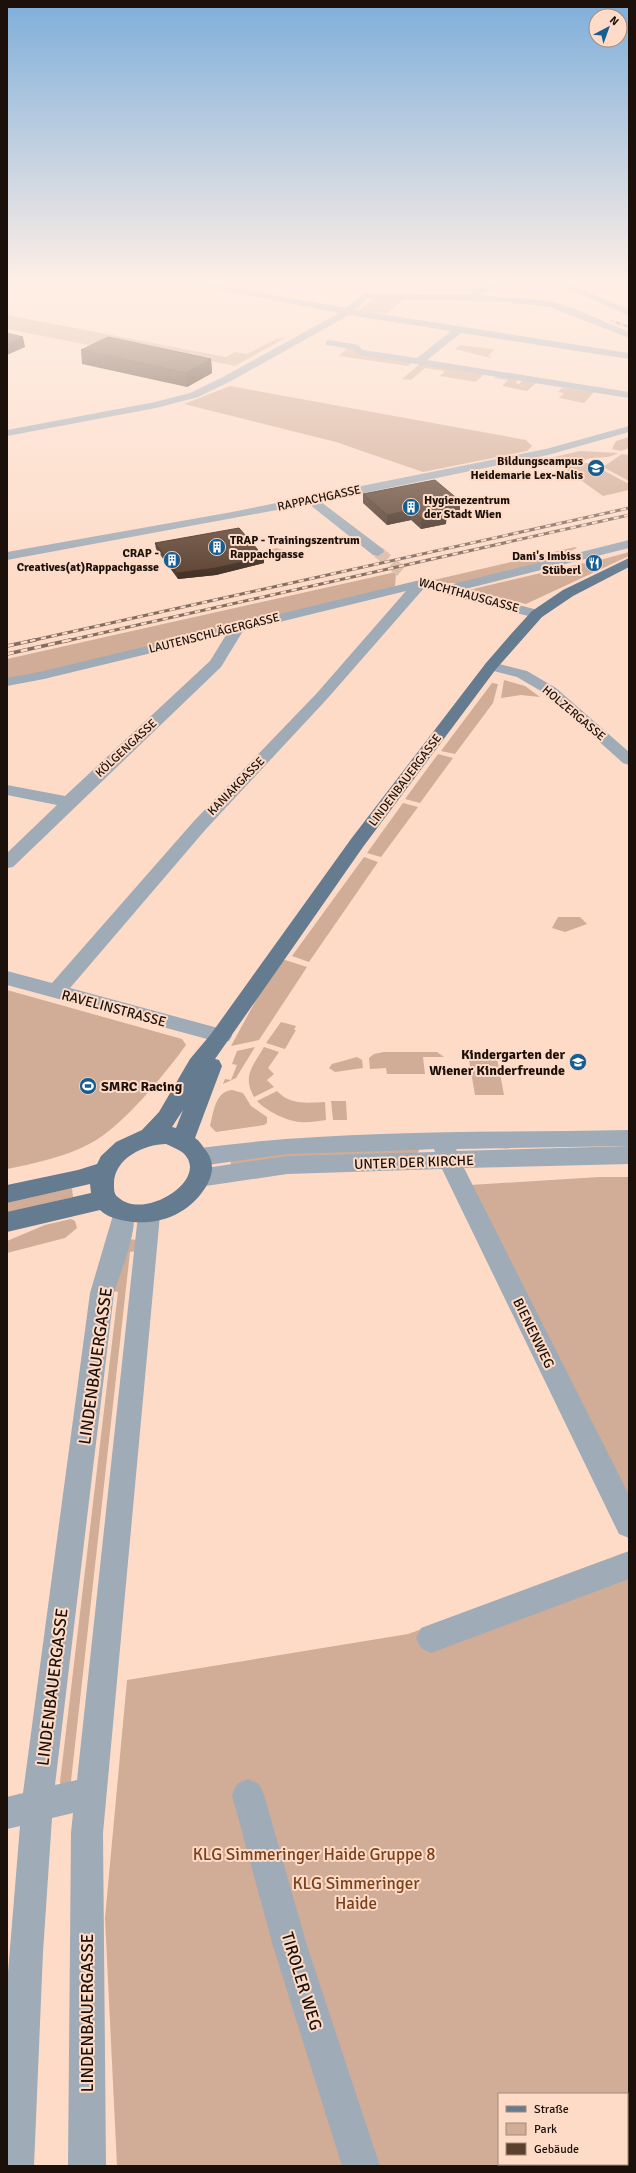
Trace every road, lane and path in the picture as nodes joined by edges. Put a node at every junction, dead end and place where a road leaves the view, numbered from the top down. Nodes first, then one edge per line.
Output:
1 (222, 381) edge
2 (537, 381) edge
3 (629, 395) edge
4 (629, 429) edge
5 (7, 433) edge
6 (310, 500) junction
7 (629, 544) edge
8 (378, 552) tunnel mouth
9 (7, 556) edge
10 (629, 562) edge
11 (403, 573) tunnel mouth
12 (420, 584) junction
13 (446, 590) junction
14 (536, 614) junction
15 (238, 627) junction
16 (491, 666) junction
17 (7, 682) edge
18 (629, 760) edge
19 (7, 790) edge
20 (69, 802) junction
21 (7, 863) edge
22 (7, 978) edge
23 (56, 992) junction
24 (221, 1037) junction
25 (150, 1136) junction
26 (629, 1138) edge
27 (183, 1139) junction
28 (446, 1151) junction
29 (629, 1155) edge
30 (200, 1168) junction
31 (103, 1171) junction
32 (7, 1194) edge
33 (126, 1209) junction
34 (7, 1222) edge
35 (629, 1524) edge
36 (629, 1565) edge
37 (431, 1638) dead end
38 (90, 1793) junction
39 (248, 1795) dead end
40 (38, 1806) junction
41 (7, 1813) edge
42 (15, 2166) edge
43 (87, 2166) edge
44 (361, 2166) edge

1 - 5 street
2 - 3 street
4 - 6 street, RAPPACHGASSE
6 - 8 street
6 - 9 street, RAPPACHGASSE
7 - 13 street
10 - 14 main road, LINDENBAUERGASSE
11 - 12 street, WACHTHAUSGASSE
12 - 13 street, WACHTHAUSGASSE
12 - 15 street, LAUTENSCHLÄGERGASSE
12 - 23 street, KANIAKGASSE
13 - 14 street, WACHTHAUSGASSE
14 - 16 main road, LINDENBAUERGASSE
15 - 17 street, LAUTENSCHLÄGERGASSE
15 - 20 street, KÖLGENGASSE
16 - 18 street, HOLZERGASSE
16 - 24 main road, LINDENBAUERGASSE
19 - 20 street
20 - 21 street, KÖLGENGASSE
22 - 23 street, RAVELINSTRASSE
23 - 24 street, RAVELINSTRASSE
24 - 25 main road, LINDENBAUERGASSE
24 - 27 main road, LINDENBAUERGASSE
25 - 27 main road
25 - 31 main road
26 - 28 street, UNTER DER KIRCHE
27 - 30 main road
28 - 29 street, UNTER DER KIRCHE
28 - 30 street, UNTER DER KIRCHE
28 - 35 street, BIENENWEG
30 - 33 main road
31 - 32 main road
31 - 33 main road
33 - 34 main road
33 - 38 street, LINDENBAUERGASSE
33 - 40 street, LINDENBAUERGASSE
36 - 37 street
38 - 40 street
38 - 43 street, LINDENBAUERGASSE
39 - 44 street, TIROLER WEG
40 - 41 street
40 - 42 street, LINDENBAUERGASSE

